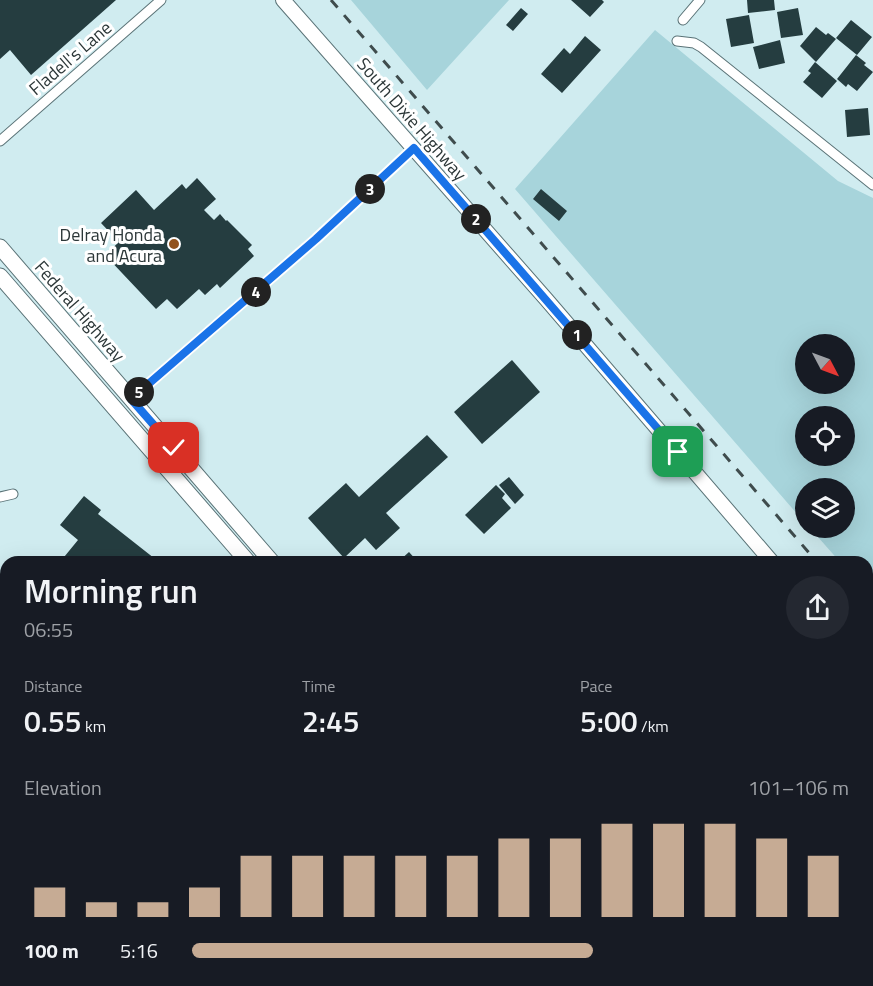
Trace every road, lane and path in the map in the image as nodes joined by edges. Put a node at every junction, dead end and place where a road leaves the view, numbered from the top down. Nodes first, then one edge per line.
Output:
1 (161, 0) edge
2 (283, 0) edge
3 (700, 0) edge
4 (683, 20) dead end
5 (677, 41) dead end
6 (0, 141) edge
7 (414, 148) junction
8 (873, 185) edge
9 (0, 247) edge
10 (0, 276) edge
11 (131, 399) junction
12 (13, 494) dead end
13 (0, 497) edge
14 (243, 556) edge
15 (267, 556) edge
16 (767, 556) edge

1 - 6 street, Fladell's Lane
2 - 7 street, South Dixie Highway
3 - 4 street
5 - 8 street
7 - 11 street
7 - 16 street, South Dixie Highway
9 - 11 main road, Federal Highway
10 - 14 main road, Federal Highway
11 - 15 main road, Federal Highway
12 - 13 street

